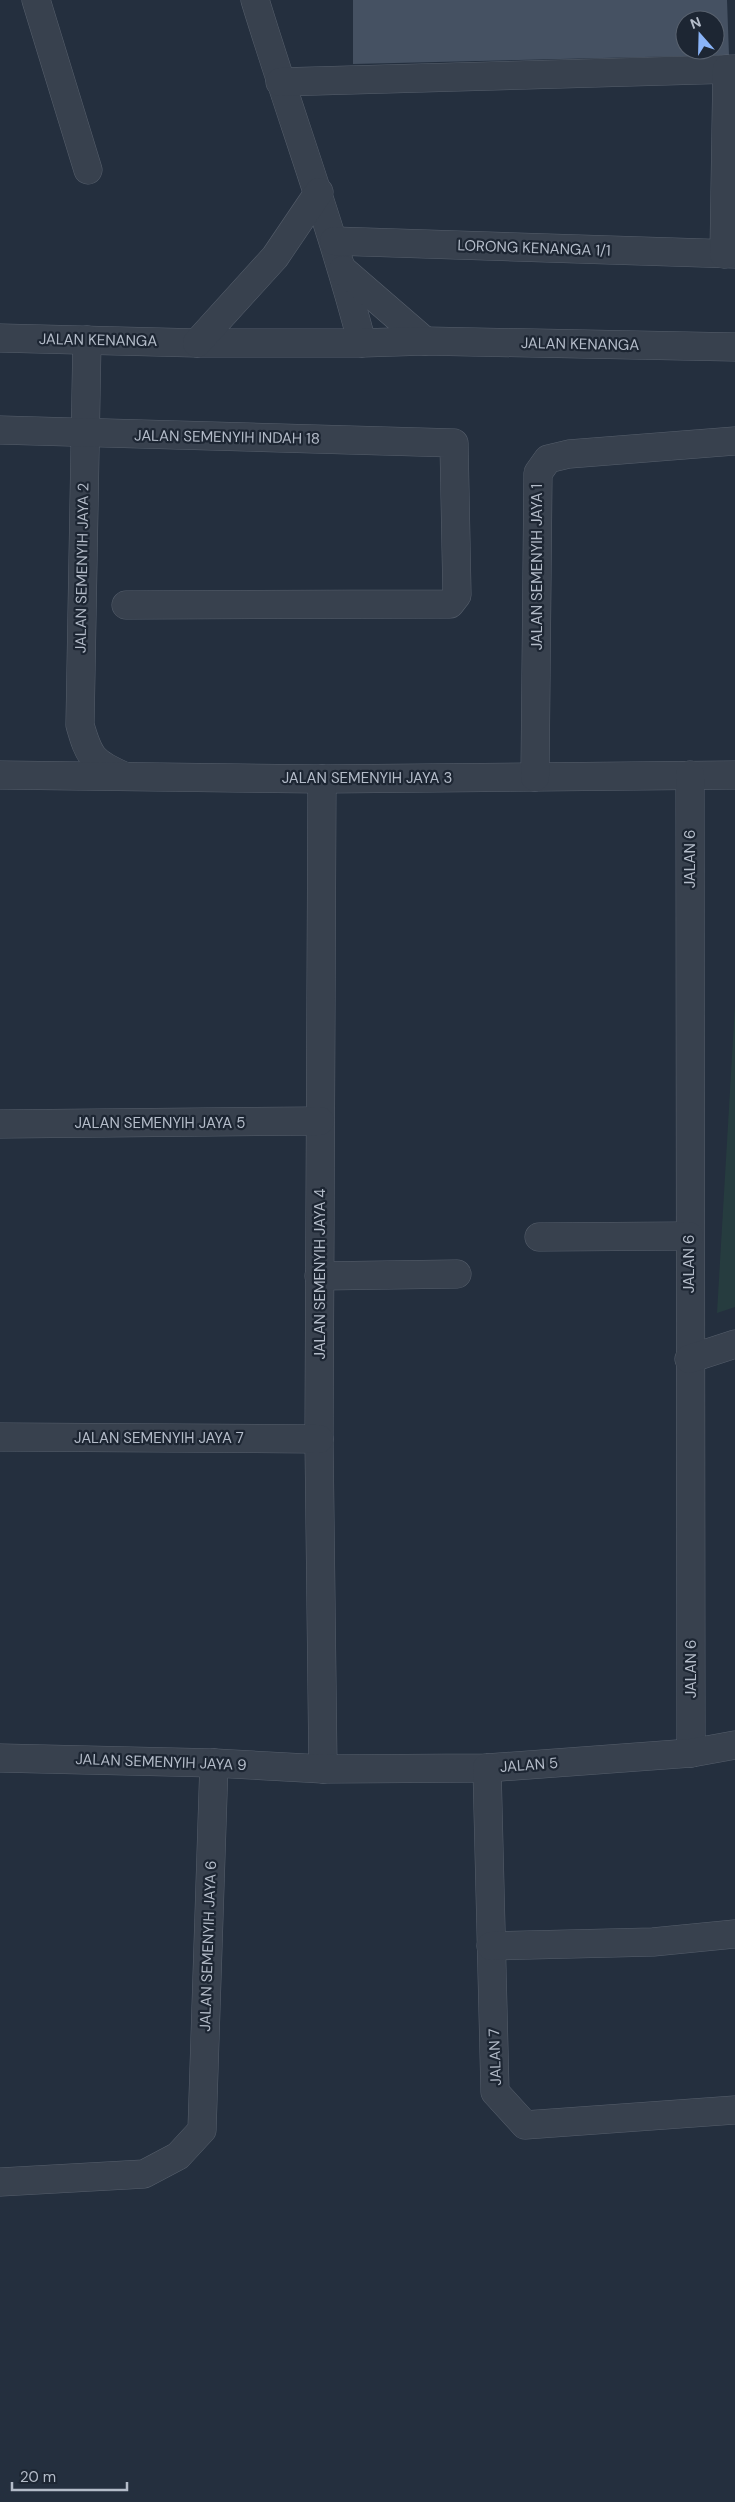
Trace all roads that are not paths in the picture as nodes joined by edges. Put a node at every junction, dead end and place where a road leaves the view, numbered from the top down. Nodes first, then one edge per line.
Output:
1 (36, 0) edge
2 (255, 0) edge
3 (731, 69) edge
4 (280, 82) junction
5 (88, 170) dead end
6 (319, 192) junction
7 (334, 241) junction
8 (729, 254) edge
9 (343, 270) junction
10 (0, 338) edge
11 (87, 340) junction
12 (425, 341) junction
13 (197, 343) junction
14 (362, 344) junction
15 (735, 347) edge
16 (0, 430) edge
17 (84, 433) junction
18 (735, 441) edge
19 (126, 605) dead end
20 (735, 774) edge
21 (0, 775) edge
22 (690, 775) junction
23 (124, 776) junction
24 (535, 777) junction
25 (322, 779) junction
26 (320, 1121) junction
27 (0, 1124) edge
28 (689, 1236) junction
29 (539, 1237) dead end
30 (457, 1274) dead end
31 (320, 1276) junction
32 (735, 1344) edge
33 (689, 1359) junction
34 (0, 1437) edge
35 (319, 1439) junction
36 (735, 1745) edge
37 (691, 1753) junction
38 (0, 1758) edge
39 (214, 1762) junction
40 (487, 1768) junction
41 (323, 1769) junction
42 (735, 1934) edge
43 (491, 1946) junction
44 (735, 2110) edge
45 (0, 2182) edge

1 - 5 street
2 - 4 street
3 - 4 street
3 - 8 street
4 - 6 street
6 - 7 street
6 - 13 street
7 - 8 street, LORONG KENANGA 1/1
7 - 9 street
9 - 12 street
9 - 14 street
10 - 11 street, JALAN KENANGA
11 - 13 street, JALAN KENANGA
11 - 17 street, JALAN SEMENYIH JAYA 2
12 - 14 street, JALAN KENANGA
12 - 15 street, JALAN KENANGA
13 - 14 street, JALAN KENANGA
16 - 17 street, JALAN SEMENYIH INDAH 18
17 - 19 street, JALAN SEMENYIH INDAH 18
17 - 23 street, JALAN SEMENYIH JAYA 2
18 - 24 street, JALAN SEMENYIH JAYA 1
20 - 22 street, JALAN SEMENYIH JAYA 3
21 - 23 street, JALAN SEMENYIH JAYA 3
22 - 24 street, JALAN SEMENYIH JAYA 3
22 - 28 street, JALAN 6
23 - 25 street, JALAN SEMENYIH JAYA 3
24 - 25 street, JALAN SEMENYIH JAYA 3
25 - 26 street, JALAN SEMENYIH JAYA 4
26 - 27 street, JALAN SEMENYIH JAYA 5
26 - 31 street, JALAN SEMENYIH JAYA 4
28 - 29 street
28 - 33 street, JALAN 6
30 - 31 street
31 - 35 street, JALAN SEMENYIH JAYA 4
32 - 33 street
33 - 37 street, JALAN 6
34 - 35 street, JALAN SEMENYIH JAYA 7
35 - 41 street, JALAN SEMENYIH JAYA 4
36 - 37 street, JALAN 5
37 - 40 street, JALAN 5
38 - 39 street, JALAN SEMENYIH JAYA 9
39 - 41 street, JALAN SEMENYIH JAYA 9
39 - 45 street, JALAN SEMENYIH JAYA 6
40 - 41 street, JALAN 5
40 - 43 street, JALAN 7
42 - 43 street
43 - 44 street, JALAN 7

